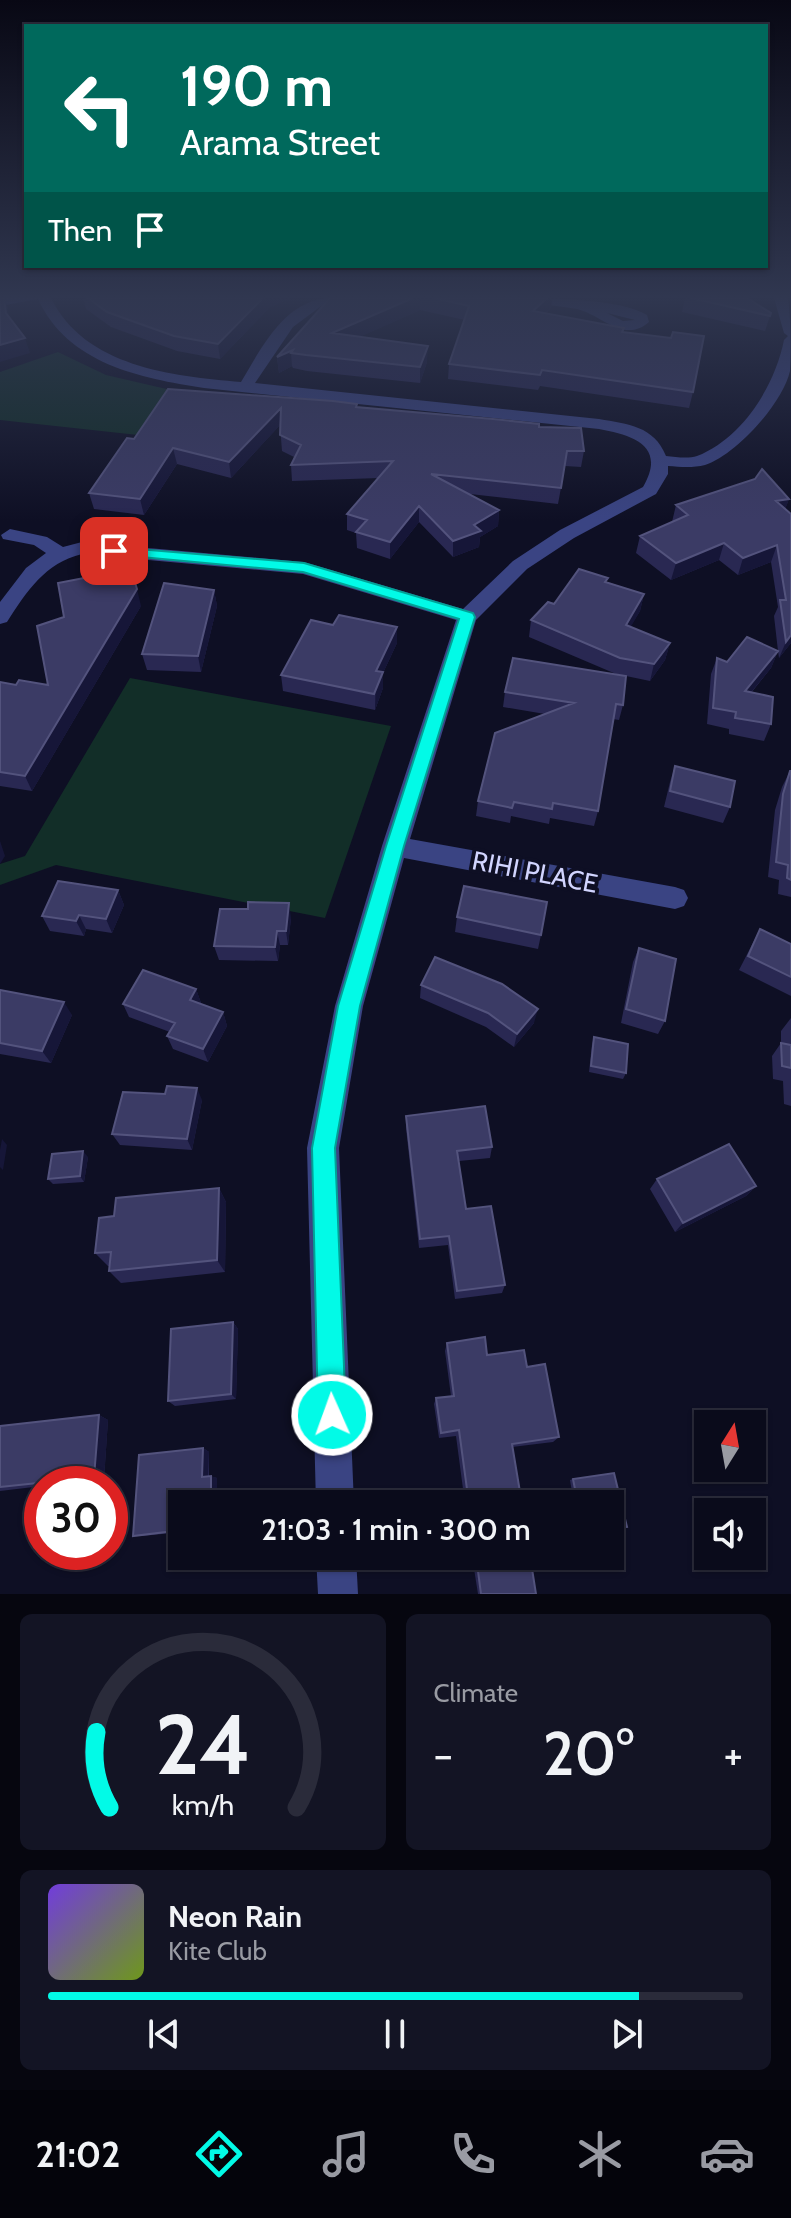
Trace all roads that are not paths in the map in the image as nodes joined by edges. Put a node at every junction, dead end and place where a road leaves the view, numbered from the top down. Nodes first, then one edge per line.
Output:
1 (155, 372) edge
2 (254, 372) edge
3 (782, 372) edge
4 (246, 386) junction
5 (660, 461) junction
6 (10, 535) dead end
7 (58, 552) junction
8 (0, 617) edge
9 (467, 617) junction
10 (395, 846) junction
11 (675, 898) dead end
12 (335, 1490) edge
13 (337, 1570) edge
14 (338, 1594) edge

1 - 4 street
2 - 4 street
3 - 5 street
4 - 5 street
5 - 9 street
6 - 7 street
7 - 8 street
7 - 9 street
9 - 10 street
10 - 11 street, RIHI PLACE
10 - 12 street
13 - 14 street

